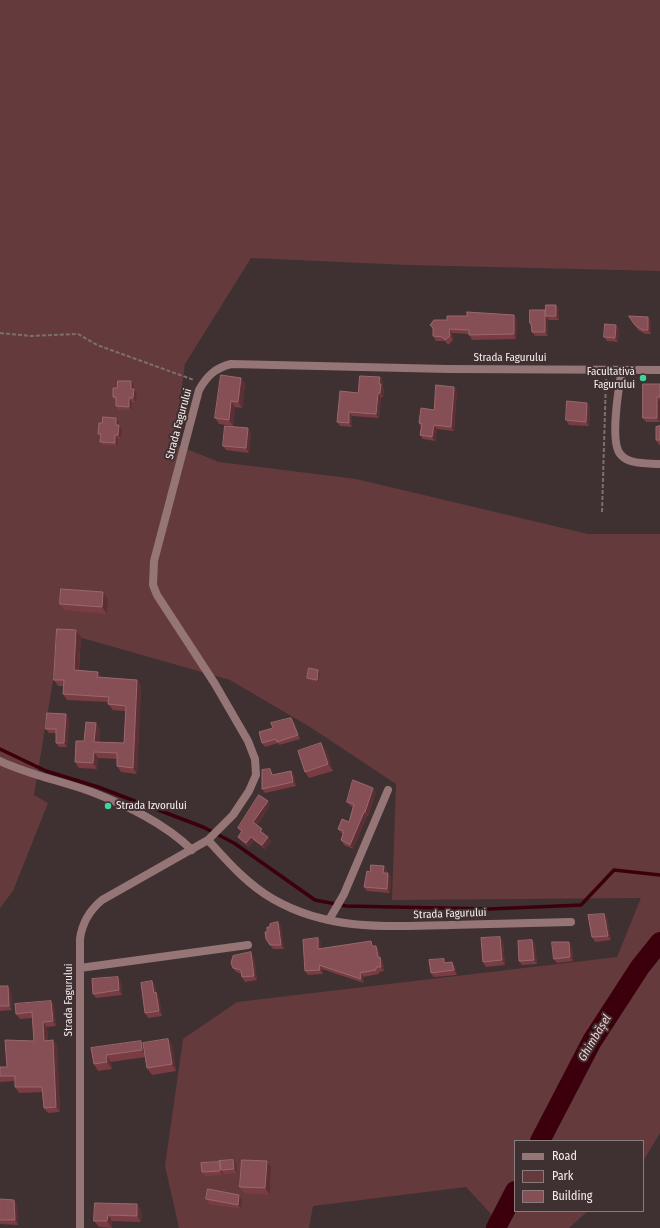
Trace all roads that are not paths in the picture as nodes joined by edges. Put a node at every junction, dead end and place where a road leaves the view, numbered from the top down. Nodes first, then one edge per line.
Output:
1 (622, 370) junction
2 (660, 370) edge
3 (660, 464) edge
4 (0, 761) edge
5 (388, 790) dead end
6 (210, 839) junction
7 (192, 850) junction
8 (329, 920) junction
9 (571, 922) dead end
10 (248, 945) dead end
11 (80, 968) junction
12 (80, 1228) edge

1 - 2 street, Strada Fagurului
1 - 3 street
1 - 6 street, Strada Fagurului
4 - 7 street
5 - 8 street
6 - 7 street, Strada Fagurului
6 - 8 street, Strada Fagurului
7 - 11 street, Strada Fagurului
8 - 9 street, Strada Fagurului
10 - 11 street
11 - 12 street, Strada Fagurului

